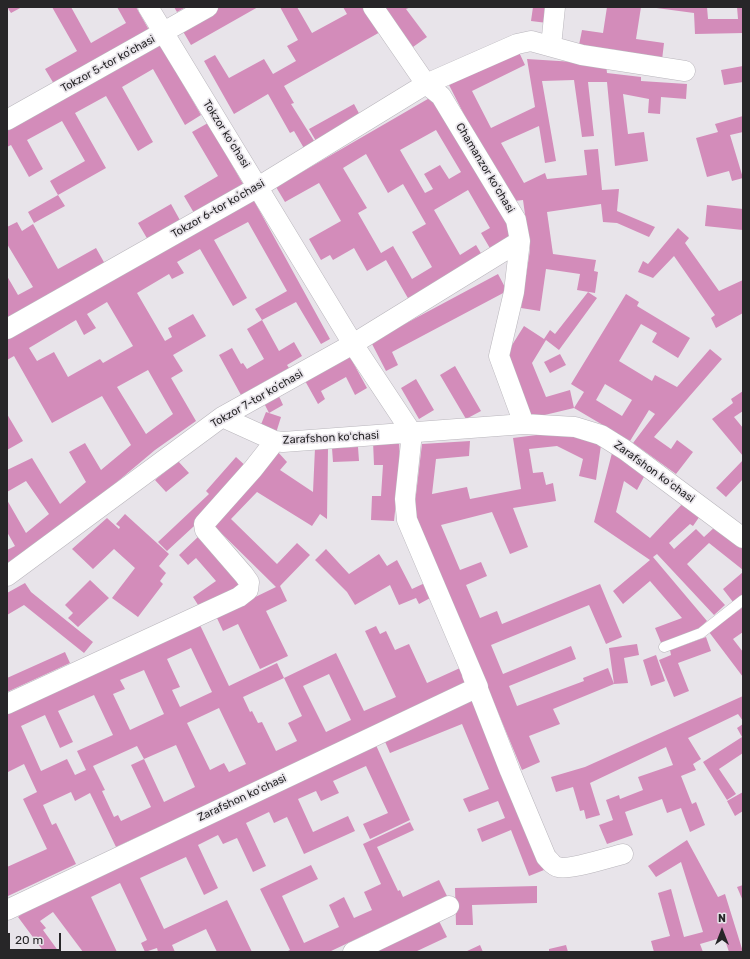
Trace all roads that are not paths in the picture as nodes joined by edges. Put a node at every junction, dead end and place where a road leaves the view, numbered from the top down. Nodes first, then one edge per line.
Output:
1 (148, 7) edge
2 (208, 7) edge
3 (373, 7) edge
4 (555, 7) edge
5 (163, 33) junction
6 (551, 46) junction
7 (684, 71) dead end
8 (426, 84) junction
9 (7, 120) edge
10 (258, 187) junction
11 (520, 241) junction
12 (7, 328) edge
13 (353, 344) junction
14 (222, 417) junction
15 (524, 424) junction
16 (412, 433) junction
17 (275, 441) junction
18 (743, 538) edge
19 (7, 576) edge
20 (743, 600) edge
21 (664, 648) dead end
22 (478, 687) junction
23 (7, 704) edge
24 (623, 854) dead end
25 (449, 906) dead end
26 (7, 910) edge
27 (353, 952) edge

1 - 5 street, Tokzor koʻchasi
2 - 5 street, Tokzor 5-tor koʼchasi
3 - 8 street, Chamanzor koʻchasi
4 - 6 street
5 - 9 street, Tokzor 5-tor koʼchasi
5 - 10 street, Tokzor koʻchasi
6 - 7 street
6 - 8 street
8 - 10 street, Tokzor 6-tor koʼchasi
8 - 11 street, Chamanzor koʻchasi
10 - 12 street, Tokzor 6-tor koʼchasi
10 - 13 street, Tokzor koʻchasi
11 - 13 street, Tokzor 7-tor koʼchasi
11 - 15 street, Chamanzor koʻchasi
13 - 14 street, Tokzor 7-tor koʼchasi
13 - 16 street
14 - 17 street
14 - 19 street, Tokzor 7-tor koʼchasi
15 - 16 street, Zarafshon koʻchasi
15 - 18 street, Zarafshon koʻchasi
16 - 17 street, Zarafshon koʻchasi
16 - 22 street
17 - 23 street, Zarafshon koʻchasi
20 - 21 lane
22 - 24 street
22 - 26 street, Zarafshon koʻchasi
25 - 27 street

